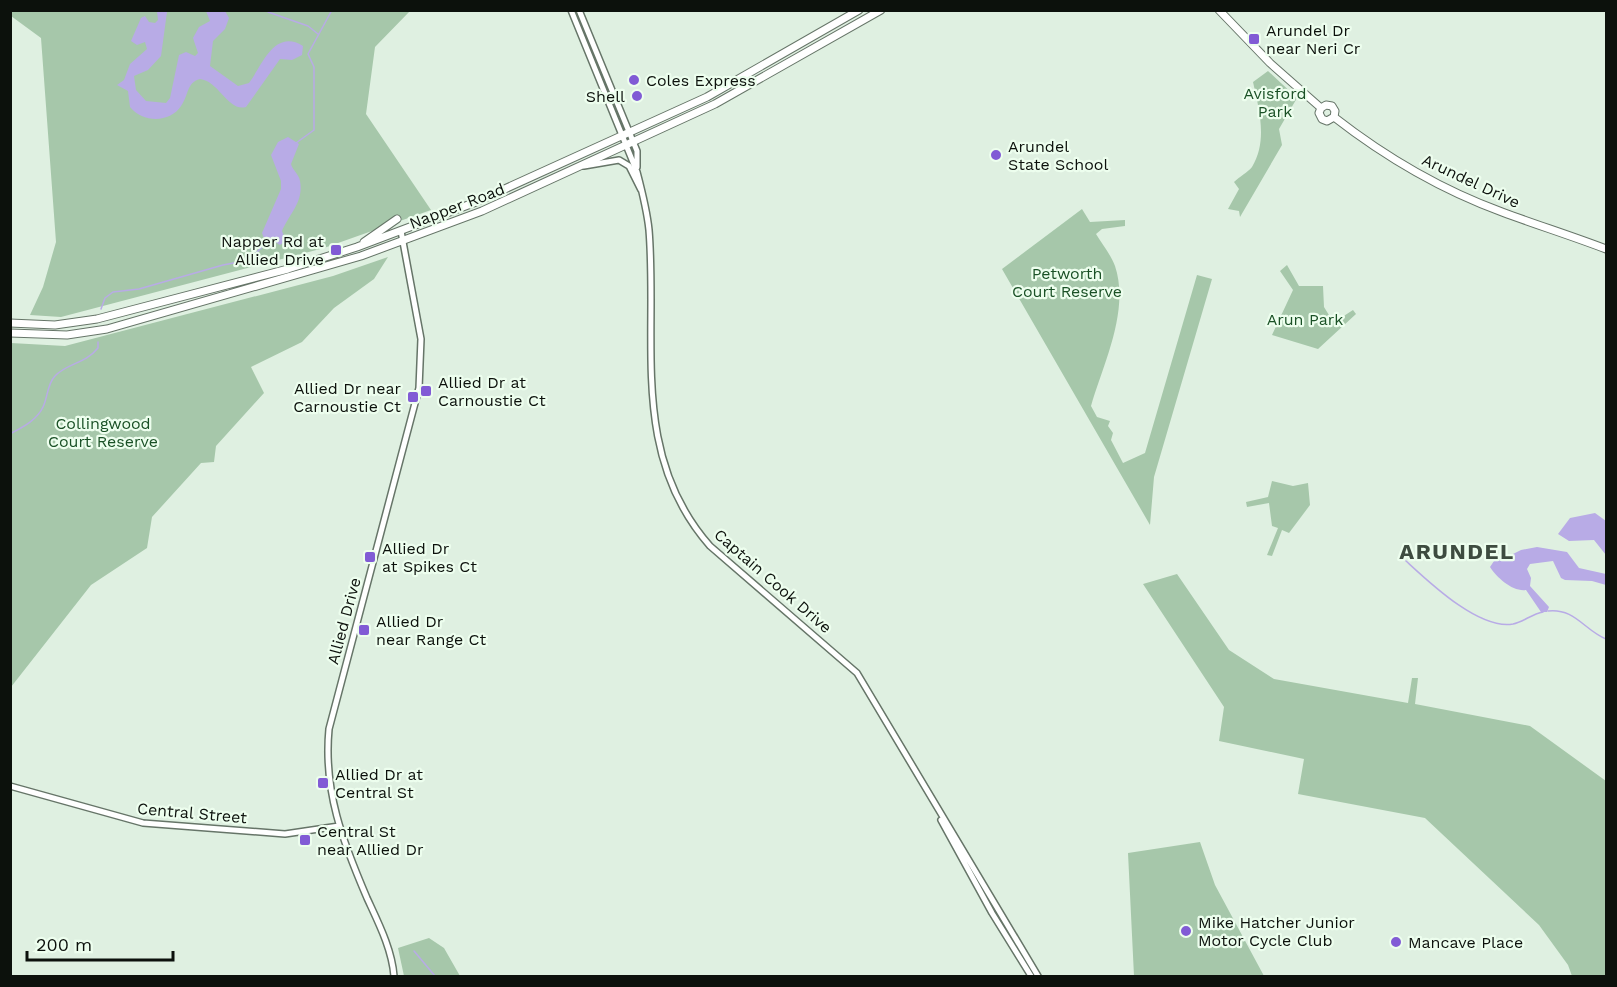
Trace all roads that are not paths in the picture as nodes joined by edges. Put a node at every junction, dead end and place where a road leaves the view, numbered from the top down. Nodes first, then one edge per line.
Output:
1 (571, 10) edge
2 (579, 10) edge
3 (860, 10) edge
4 (881, 10) edge
5 (1219, 10) edge
6 (625, 133) junction
7 (630, 144) junction
8 (584, 166) junction
9 (642, 191) junction
10 (397, 219) dead end
11 (400, 231) junction
12 (401, 241) junction
13 (357, 247) junction
14 (1606, 249) edge
15 (10, 323) edge
16 (10, 333) edge
17 (10, 786) edge
18 (937, 807) junction
19 (339, 826) junction
20 (394, 976) edge
21 (1031, 976) edge
22 (1038, 976) edge

1 - 6 street
2 - 6 street
3 - 6 main road, Napper Road
4 - 7 main road, Napper Road
5 - 14 main road, Arundel Drive
6 - 7 street, Captain Cook Drive
6 - 11 main road, Napper Road
7 - 8 main road, Napper Road
7 - 9 street, Captain Cook Drive
8 - 9 street
8 - 12 main road, Napper Road
9 - 18 street, Captain Cook Drive
10 - 13 main road
11 - 12 street, Allied Drive
11 - 13 main road, Napper Road
12 - 16 main road, Napper Road
12 - 19 street, Allied Drive
13 - 15 main road, Napper Road
17 - 19 street, Central Street
18 - 21 street, Captain Cook Drive
18 - 22 street, Captain Cook Drive
19 - 20 street, Allied Drive

